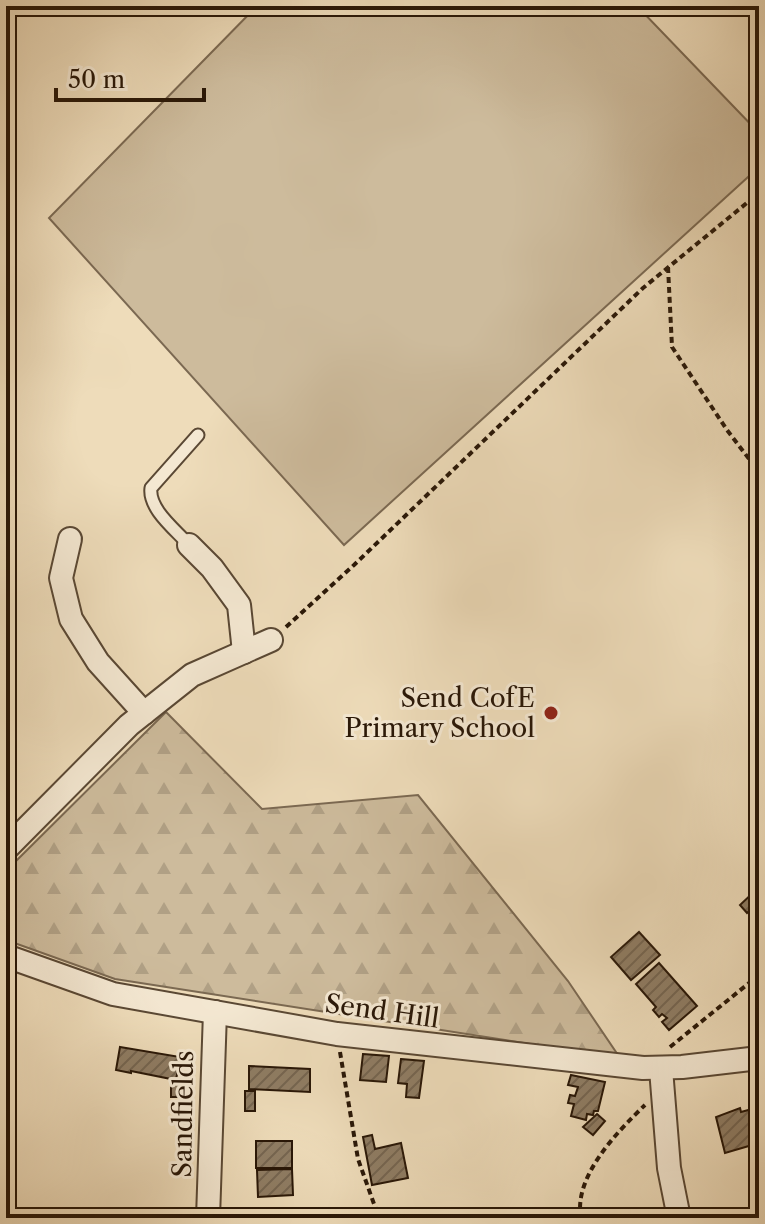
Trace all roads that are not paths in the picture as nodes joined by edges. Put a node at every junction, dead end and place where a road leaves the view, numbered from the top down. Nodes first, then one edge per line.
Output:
1 (198, 435) dead end
2 (70, 539) dead end
3 (189, 545) joint
4 (271, 640) road end
5 (244, 652) junction
6 (144, 713) junction
7 (6, 849) edge
8 (6, 956) edge
9 (215, 1012) junction
10 (759, 1058) edge
11 (653, 1082) junction
12 (208, 1218) edge
13 (679, 1218) edge

1 - 3 lane
2 - 6 street
3 - 5 street
4 - 5 street
5 - 6 street
6 - 7 street
8 - 9 street, Send Hill
9 - 11 street, Send Hill
9 - 12 street, Sandfields
10 - 11 street, Send Hill
11 - 13 street

